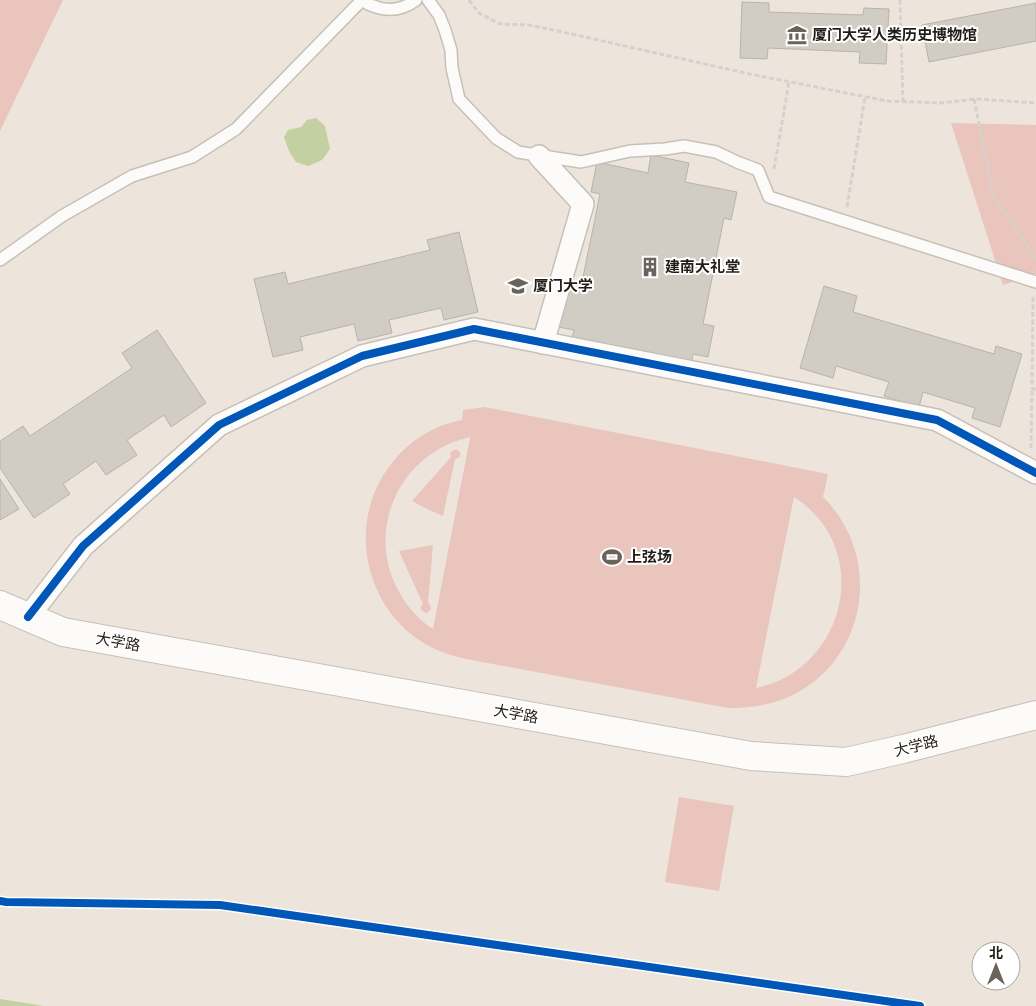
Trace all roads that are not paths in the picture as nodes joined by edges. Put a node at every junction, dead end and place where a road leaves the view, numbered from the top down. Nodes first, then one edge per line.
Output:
1 (361, 0) edge
2 (416, 0) edge
3 (428, 0) edge
4 (539, 156) junction
5 (0, 260) edge
6 (1035, 282) edge
7 (543, 343) junction
8 (1034, 472) edge
9 (0, 605) edge
10 (28, 617) junction
11 (1036, 715) edge

1 - 2 lane
1 - 5 lane
3 - 4 lane
4 - 6 lane
4 - 7 street
7 - 8 street
7 - 10 street
9 - 10 street, 大学路
10 - 11 street, 大学路

